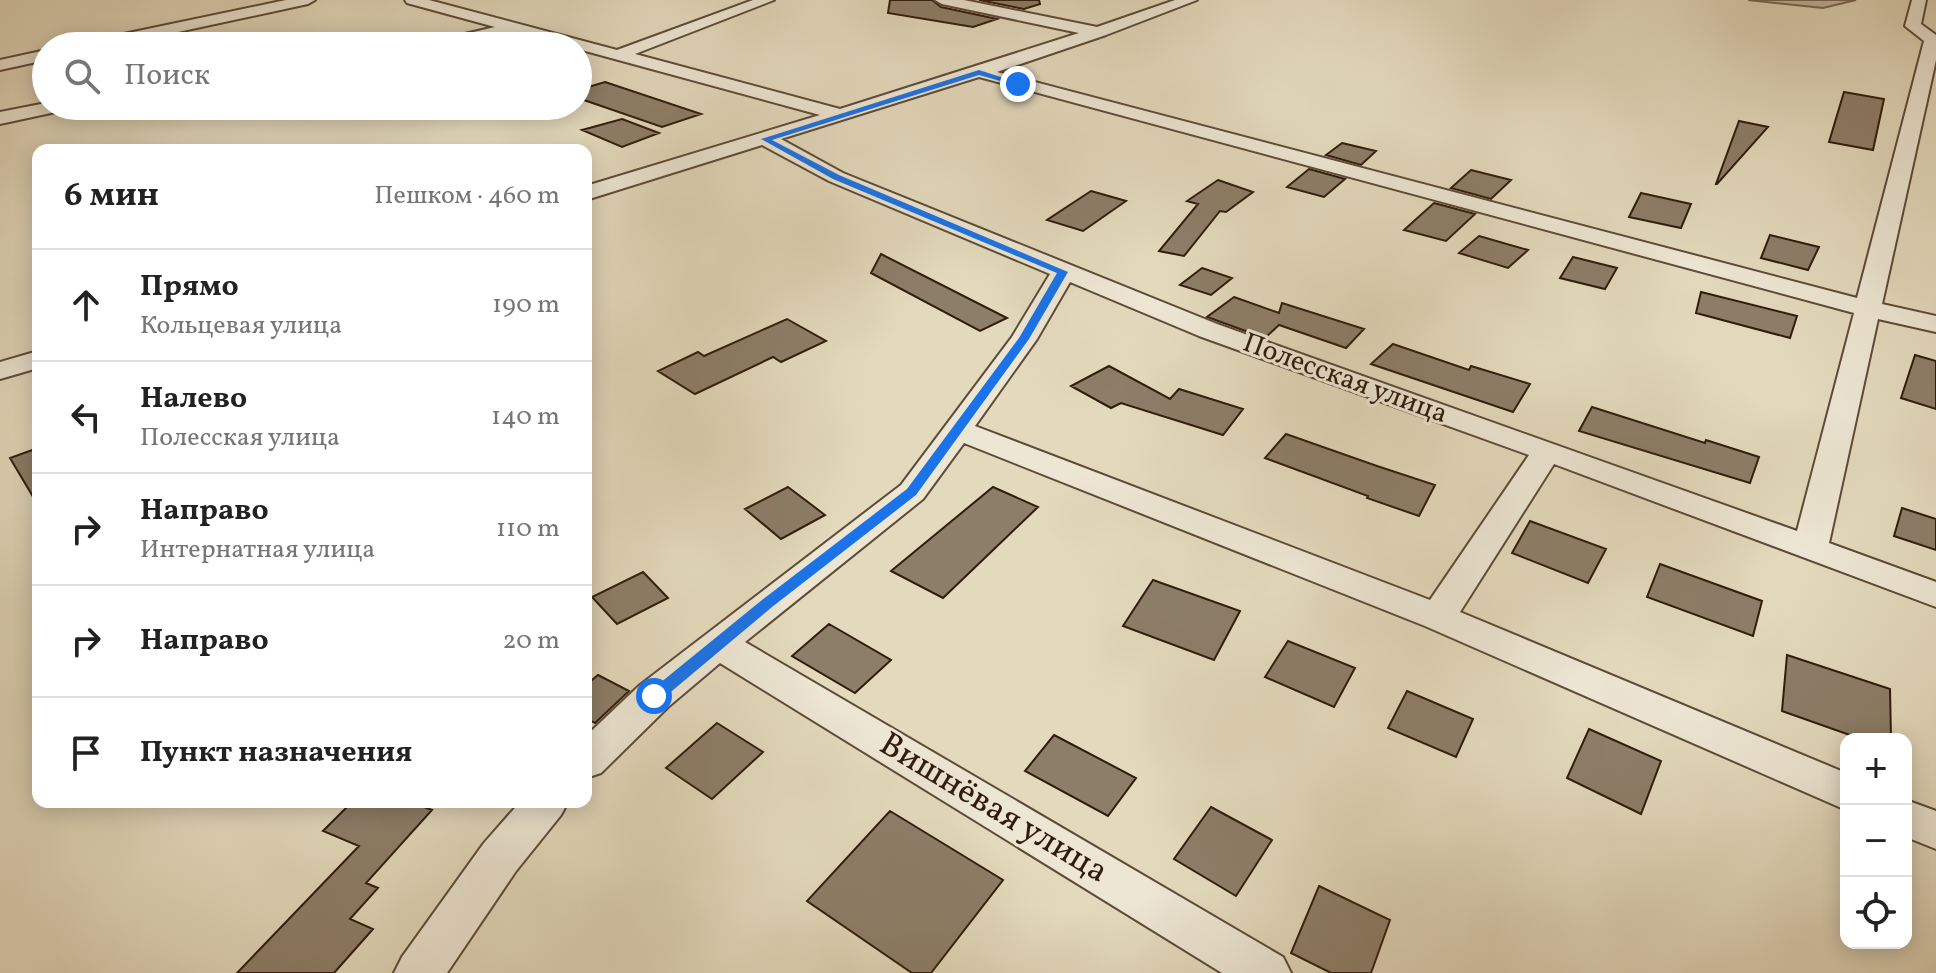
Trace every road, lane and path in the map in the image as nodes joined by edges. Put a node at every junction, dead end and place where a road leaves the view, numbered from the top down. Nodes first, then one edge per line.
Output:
1 (308, 0) edge
2 (412, 0) edge
3 (463, 0) edge
4 (767, 0) edge
5 (942, 0) edge
6 (1190, 0) edge
7 (1919, 0) edge
8 (438, 7) junction
9 (515, 27) junction
10 (156, 32) edge
11 (494, 32) edge
12 (535, 32) edge
13 (1101, 33) junction
14 (1934, 42) edge
15 (592, 47) edge
16 (621, 54) junction
17 (32, 58) edge
18 (0, 65) edge
19 (979, 72) junction
20 (32, 111) edge
21 (842, 115) junction
22 (0, 118) edge
23 (765, 139) junction
24 (592, 191) edge
25 (1063, 272) junction
26 (1868, 309) junction
27 (1936, 324) edge
28 (32, 361) edge
29 (0, 371) edge
30 (958, 430) junction
31 (1547, 451) junction
32 (1810, 549) junction
33 (1936, 595) edge
34 (1438, 617) junction
35 (720, 645) junction
36 (592, 755) edge
37 (1840, 789) edge
38 (541, 808) edge
39 (1912, 820) edge
40 (1936, 830) edge
41 (419, 973) edge
42 (1266, 973) edge

1 - 10 street
2 - 8 street
3 - 8 street
4 - 16 street
5 - 13 street
6 - 13 street
7 - 14 street
8 - 9 street
9 - 11 street
9 - 12 street
13 - 19 street
14 - 26 street
15 - 16 street
16 - 21 street
17 - 18 street
19 - 21 street
19 - 26 street
20 - 22 street
21 - 23 street
23 - 24 street
23 - 25 street, Полесская улица
25 - 30 street
25 - 31 street, Полесская улица
26 - 27 street
26 - 32 street
28 - 29 street
30 - 34 street
30 - 35 street
31 - 32 street, Полесская улица
31 - 34 street
32 - 33 street, Полесская улица
34 - 37 street
35 - 36 street
35 - 42 street, Вишнёвая улица
38 - 41 street
39 - 40 street

